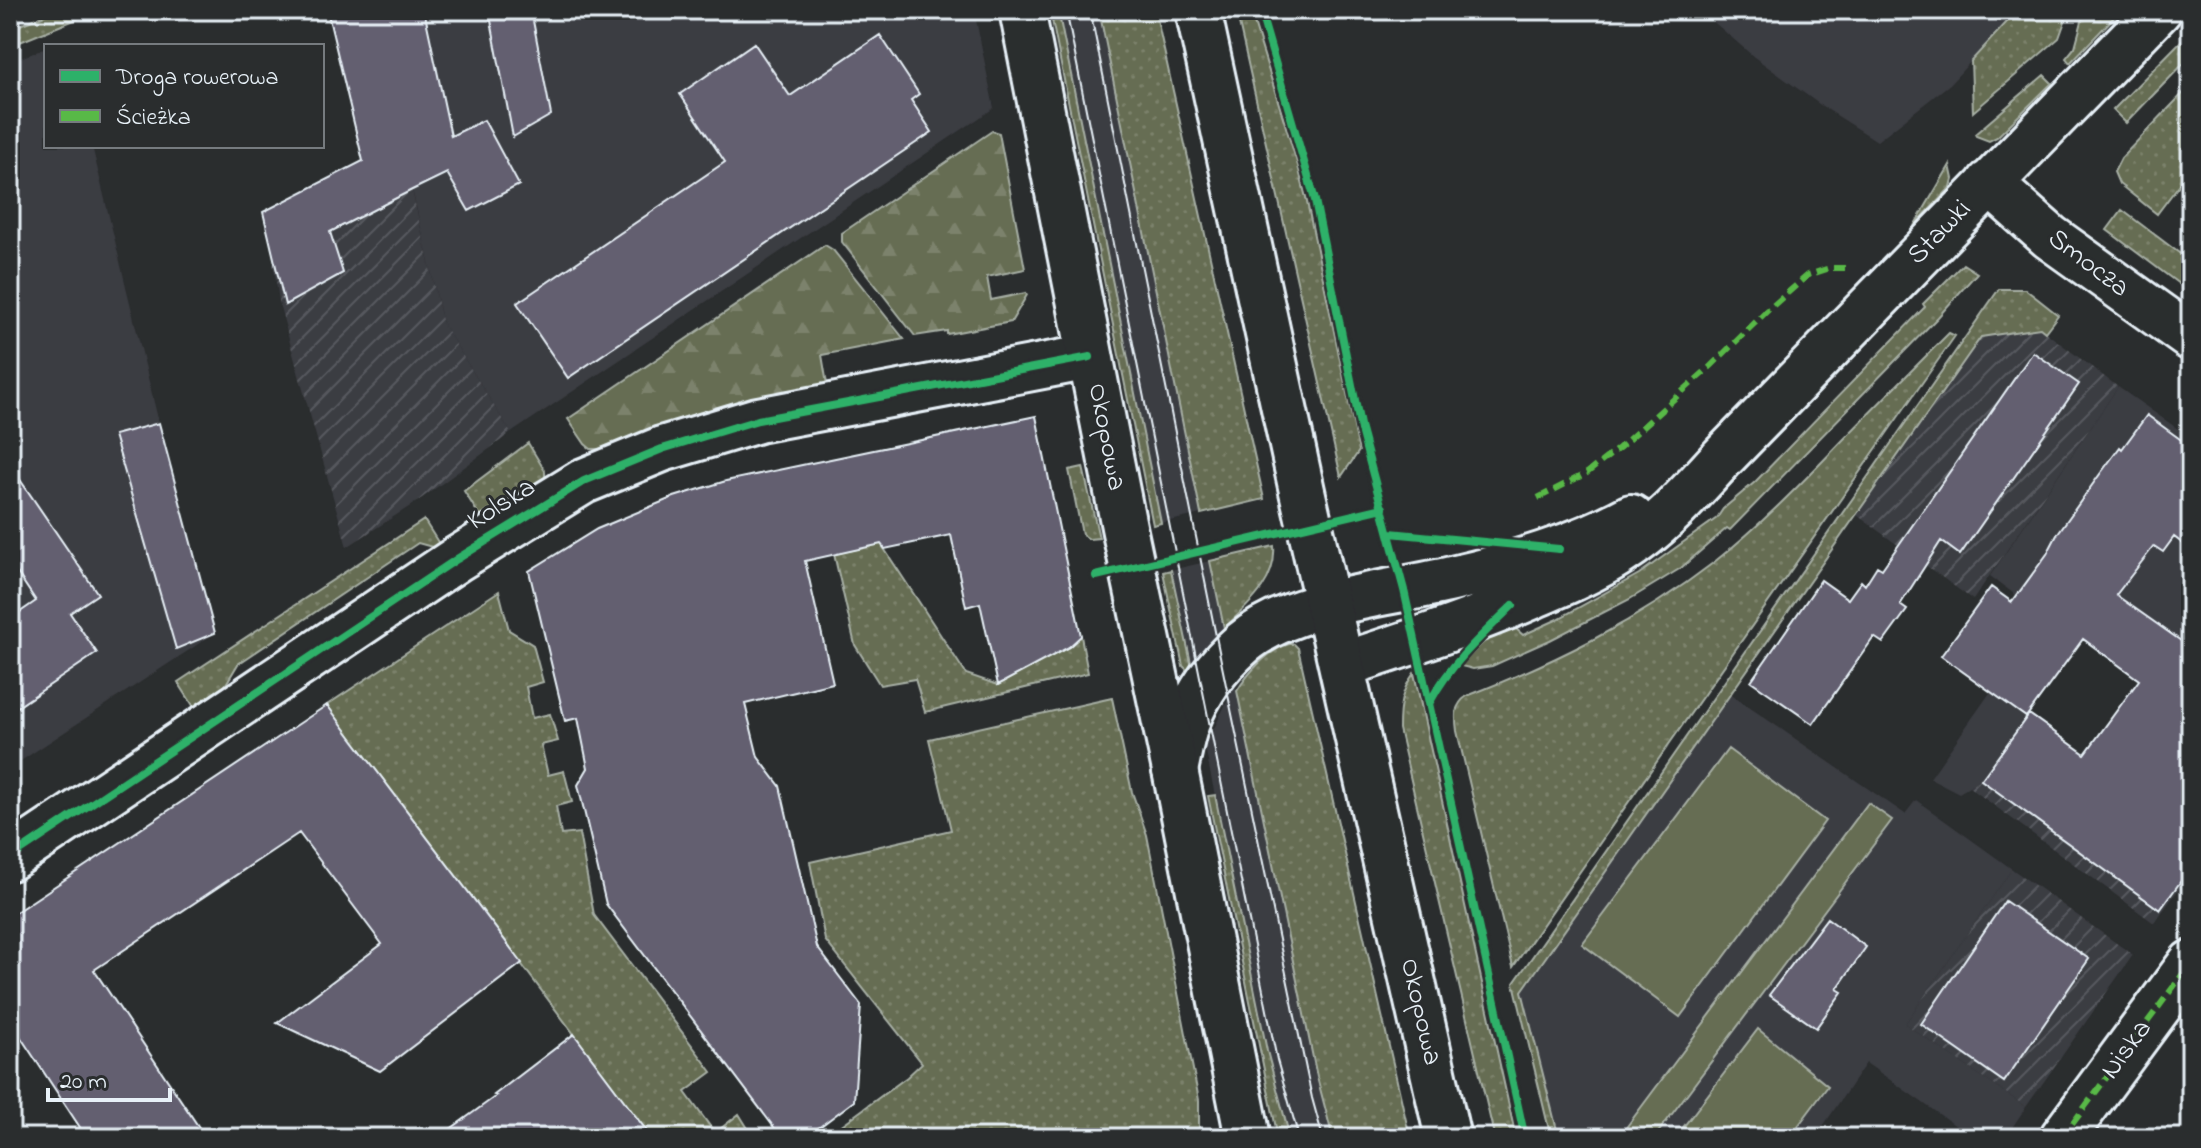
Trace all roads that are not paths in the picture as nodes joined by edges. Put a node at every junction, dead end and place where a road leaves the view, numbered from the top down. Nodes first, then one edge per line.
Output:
1 (1022, 10) edge
2 (1198, 10) edge
3 (2159, 10) edge
4 (1989, 183) junction
5 (2191, 338) edge
6 (1090, 357) junction
7 (1723, 457) junction
8 (1329, 605) junction
9 (1342, 665) junction
10 (1175, 770) junction
11 (10, 858) edge
12 (2191, 963) edge
13 (1248, 1138) edge
14 (1448, 1138) edge
15 (2062, 1138) edge

1 - 6 street, Okopowa
2 - 8 street, Okopowa
3 - 4 street, Stawki
4 - 5 street, Smocza
4 - 7 street, Stawki
6 - 10 street, Okopowa
6 - 11 street, Kolska
7 - 8 street, Stawki
7 - 9 street, Stawki
8 - 9 street, Okopowa
8 - 10 street, Okopowa
9 - 14 street, Okopowa
10 - 13 street, Okopowa
12 - 15 street, Niska

